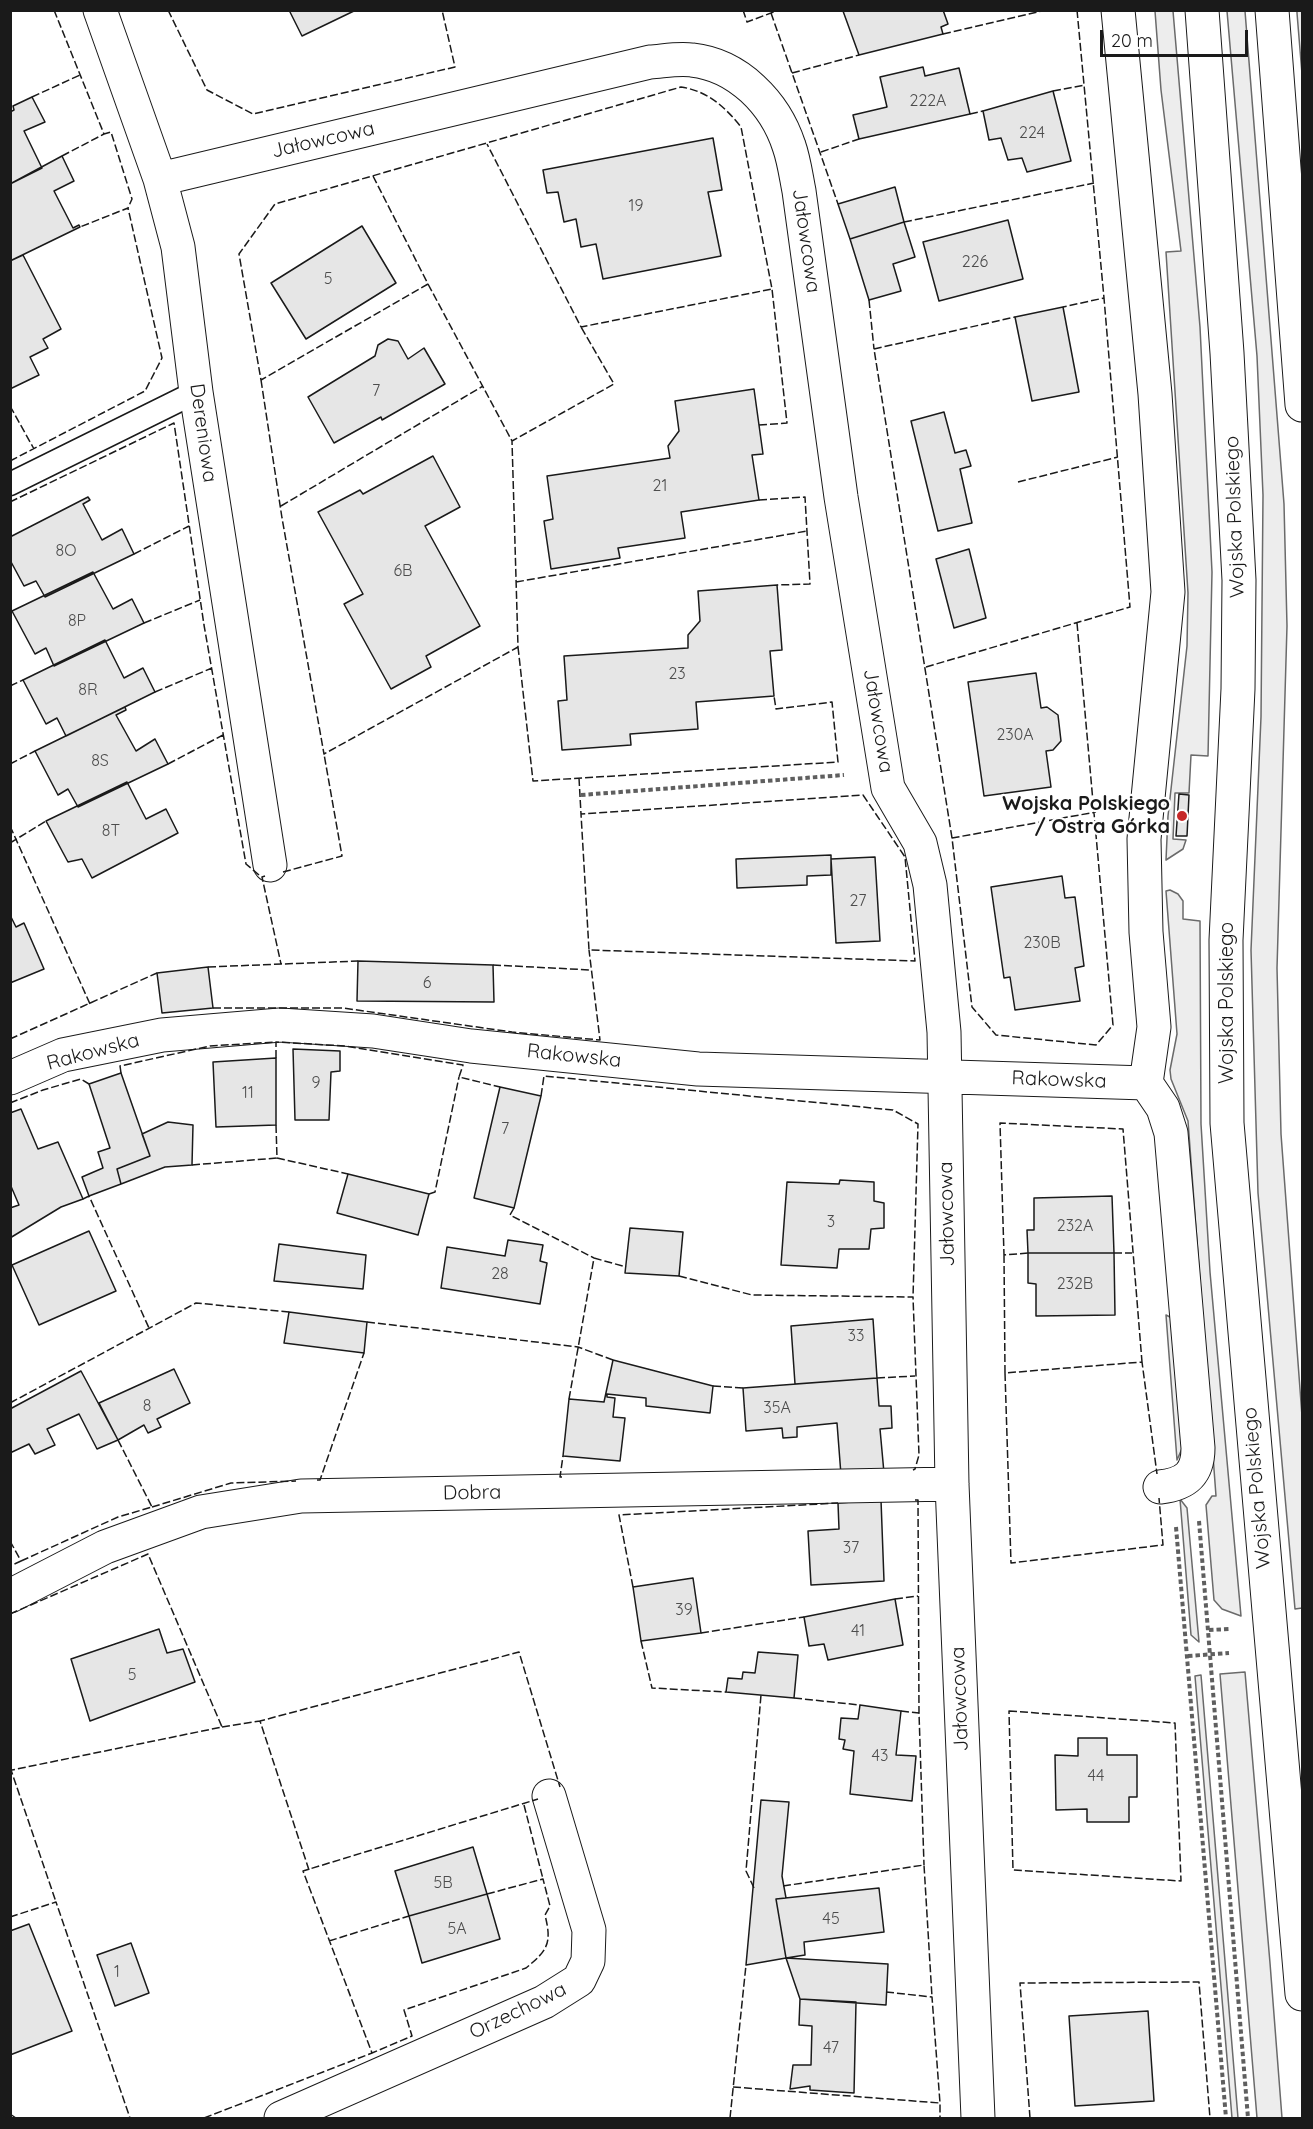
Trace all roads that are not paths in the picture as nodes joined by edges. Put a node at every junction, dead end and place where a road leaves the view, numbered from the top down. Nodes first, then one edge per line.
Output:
1 (100, 10) edge
2 (1118, 10) edge
3 (1202, 10) edge
4 (1272, 10) edge
5 (160, 179) junction
6 (196, 392) junction
7 (1302, 405) edge
8 (10, 484) edge
9 (270, 865) dead end
10 (945, 1076) junction
11 (10, 1078) edge
12 (1146, 1083) junction
13 (1175, 1481) road end
14 (952, 1484) junction
15 (10, 1596) edge
16 (549, 1796) dead end
17 (1302, 1994) edge
18 (281, 2118) edge
19 (978, 2118) edge

1 - 5 street, Dereniowa
2 - 12 street
3 - 17 street, Wojska Polskiego
4 - 7 street
5 - 6 street, Dereniowa
5 - 10 street, Jałowcowa
6 - 8 lane
6 - 9 street, Dereniowa
10 - 11 street, Rakowska
10 - 12 street, Rakowska
10 - 14 street, Jałowcowa
12 - 13 street
14 - 15 street, Dobra
14 - 19 street, Jałowcowa
16 - 18 street, Orzechowa

